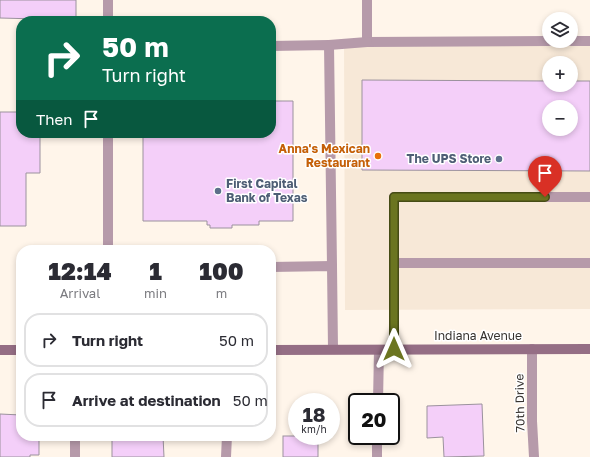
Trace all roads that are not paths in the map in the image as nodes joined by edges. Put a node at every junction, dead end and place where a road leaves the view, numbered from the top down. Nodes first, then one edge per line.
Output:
1 (108, 0) edge
2 (367, 0) edge
3 (108, 16) edge
4 (542, 41) edge
5 (578, 41) edge
6 (590, 41) edge
7 (367, 42) junction
8 (329, 45) junction
9 (276, 46) edge
10 (108, 138) edge
11 (590, 197) edge
12 (108, 245) edge
13 (394, 263) junction
14 (590, 263) edge
15 (332, 266) junction
16 (276, 267) edge
17 (333, 349) junction
18 (394, 349) junction
19 (532, 349) junction
20 (0, 350) edge
21 (16, 350) edge
22 (276, 350) edge
23 (378, 350) junction
24 (590, 350) edge
25 (378, 393) edge
26 (75, 441) edge
27 (226, 441) edge
28 (377, 445) edge
29 (75, 457) edge
30 (226, 457) edge
31 (377, 457) edge
32 (534, 457) edge

1 - 3 street
2 - 7 street
4 - 7 street
5 - 6 street
7 - 8 street
8 - 9 street
8 - 15 street
10 - 12 street
11 - 13 street
13 - 14 street
13 - 18 street
15 - 16 street
15 - 17 street
17 - 22 main road, Indiana Avenue
17 - 23 main road, Indiana Avenue
18 - 19 main road, Indiana Avenue
18 - 23 main road, Indiana Avenue
19 - 24 main road, Indiana Avenue
19 - 32 street, 70th Drive
20 - 21 main road
23 - 25 street
26 - 29 street
27 - 30 street
28 - 31 street

